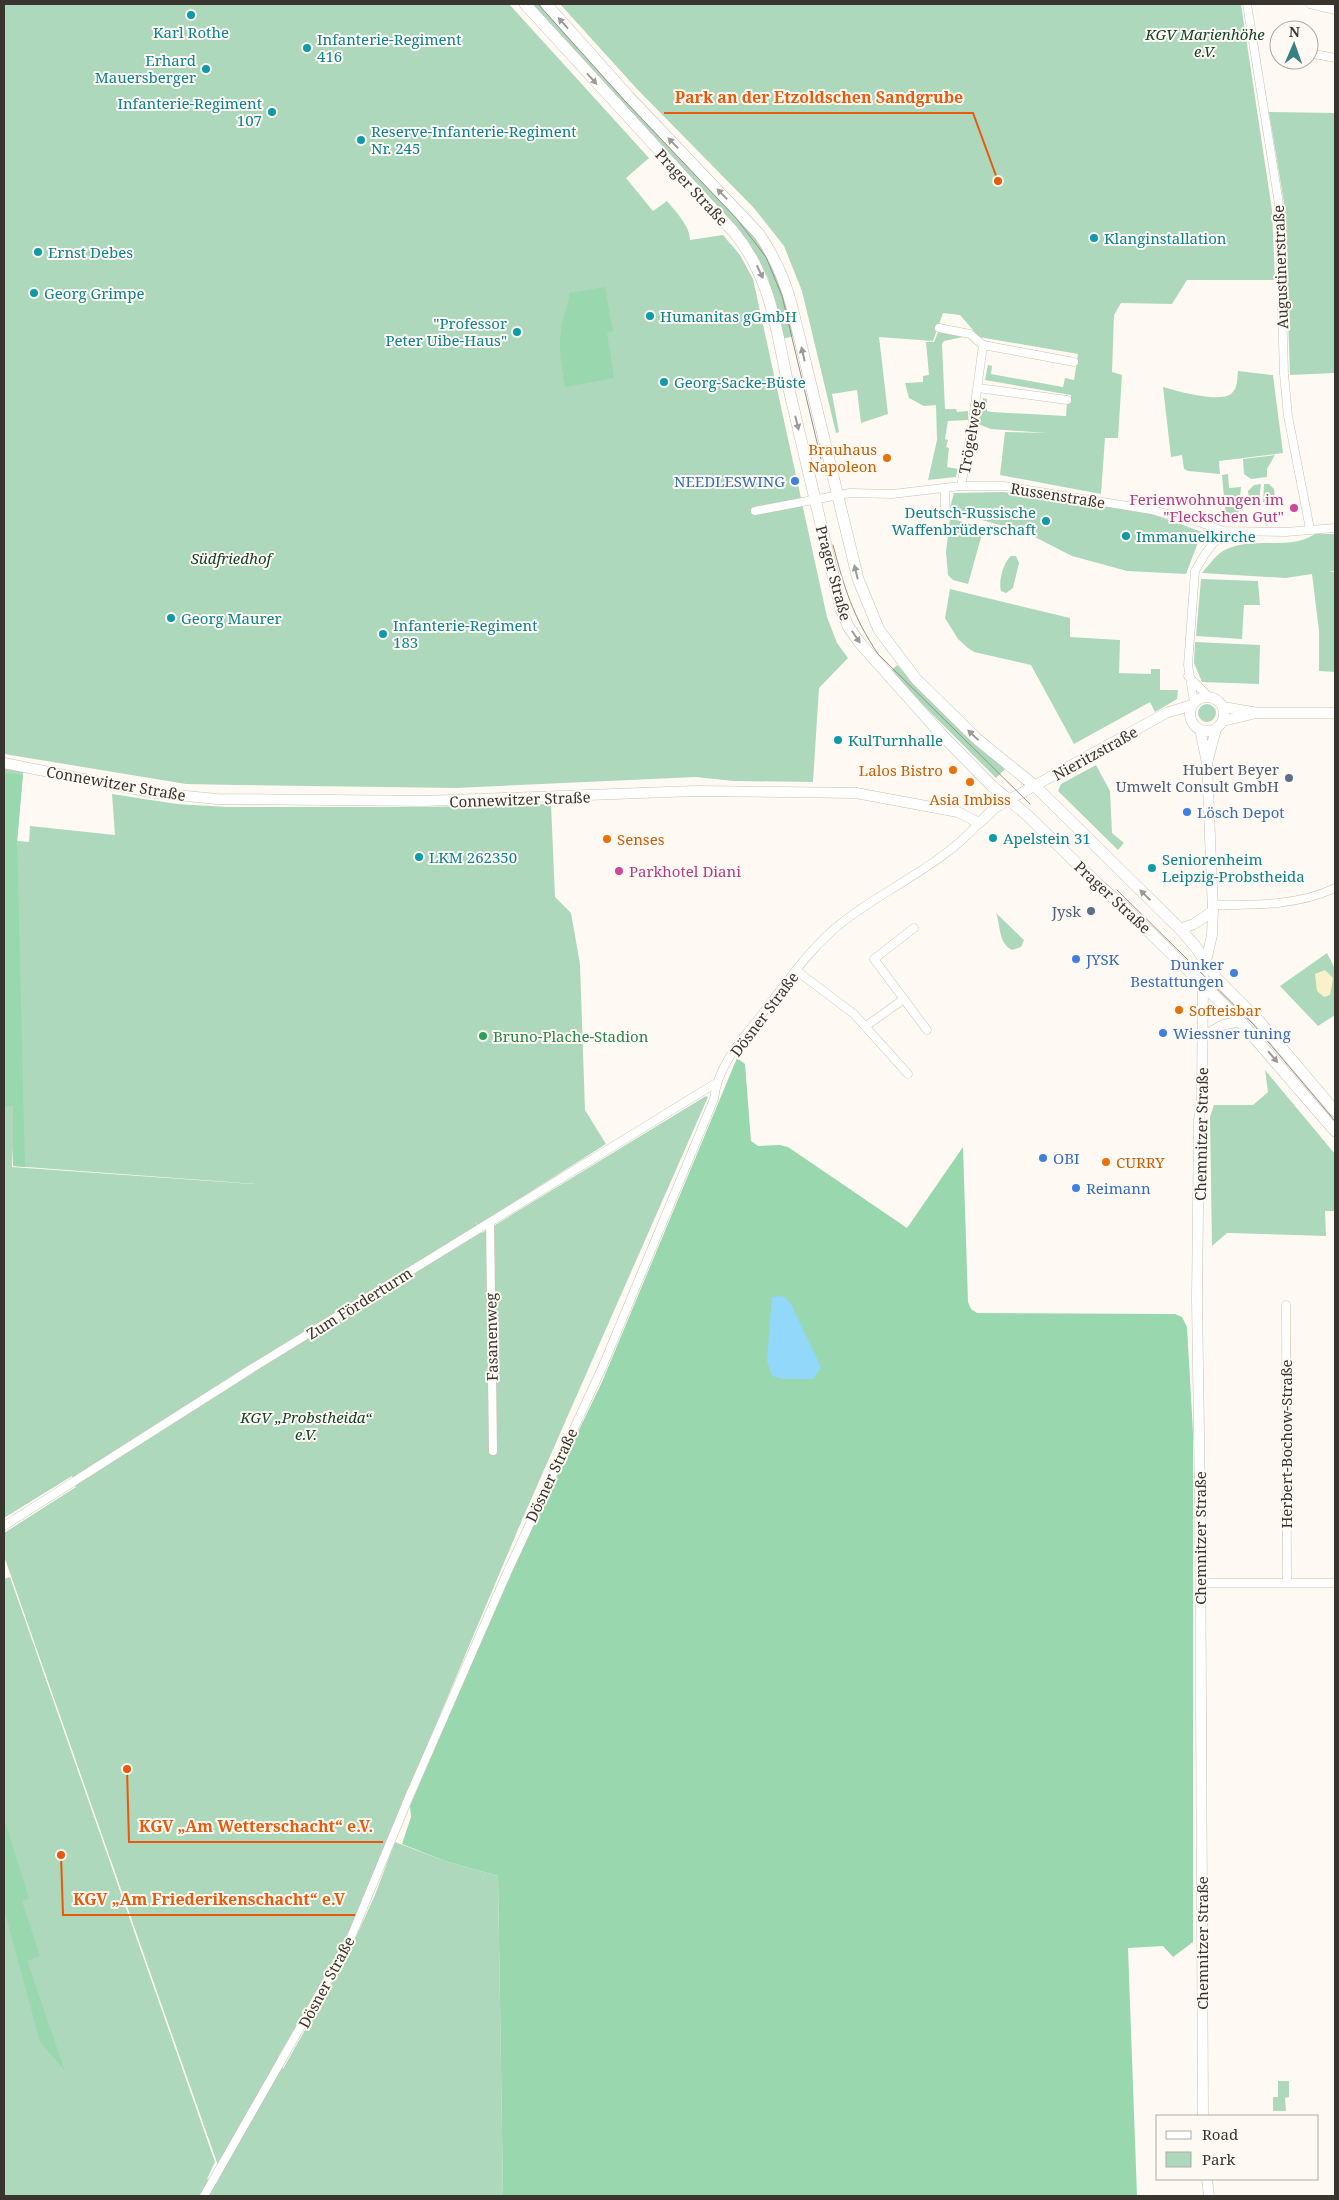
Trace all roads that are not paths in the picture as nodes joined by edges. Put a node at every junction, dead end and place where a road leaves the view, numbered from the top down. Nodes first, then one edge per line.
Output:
1 (524, 4) edge
2 (546, 4) edge
3 (1247, 4) edge
4 (1310, 4) edge
5 (1335, 10) edge
6 (1319, 55) edge
7 (1335, 58) edge
8 (939, 328) dead end
9 (983, 345) junction
10 (1074, 362) dead end
11 (978, 388) junction
12 (1067, 400) dead end
13 (961, 486) junction
14 (945, 488) junction
15 (838, 495) junction
16 (815, 499) junction
17 (945, 506) dead end
18 (755, 511) dead end
19 (1335, 528) edge
20 (1310, 530) junction
21 (1223, 531) junction
22 (1188, 676) junction
23 (1208, 696) junction
24 (1193, 703) junction
25 (1223, 706) junction
26 (1166, 713) junction
27 (1258, 713) junction
28 (1335, 713) edge
29 (1191, 719) junction
30 (1219, 725) junction
31 (1200, 729) junction
32 (4, 763) edge
33 (1207, 764) junction
34 (1036, 787) junction
35 (1010, 800) junction
36 (979, 823) junction
37 (1335, 888) edge
38 (1213, 908) junction
39 (914, 928) dead end
40 (1180, 929) junction
41 (1206, 961) junction
42 (797, 971) junction
43 (1203, 983) junction
44 (904, 999) junction
45 (1240, 1021) junction
46 (866, 1026) junction
47 (927, 1030) dead end
48 (1202, 1037) junction
49 (908, 1074) dead end
50 (716, 1083) junction
51 (1335, 1111) edge
52 (1335, 1131) edge
53 (490, 1222) junction
54 (1286, 1305) dead end
55 (493, 1451) dead end
56 (4, 1526) edge
57 (1200, 1583) junction
58 (1287, 1583) junction
59 (1335, 1583) edge
60 (1203, 2115) edge
61 (1207, 2180) edge
62 (204, 2196) edge
63 (1209, 2196) edge

1 -> 16 main road, Prager Straße
15 -> 2 main road, Prager Straße
3 - 20 street, Augustinerstraße
4 - 5 street
6 - 7 street
8 - 9 street
9 - 10 street
9 - 11 street, Trögelweg
11 - 12 street, Trögelweg
11 - 13 street, Trögelweg
13 - 14 street, Russenstraße
13 - 21 street, Russenstraße
14 - 15 street, Russenstraße
14 - 17 street
15 - 16 street, Russenstraße
34 -> 15 main road, Prager Straße
16 - 18 street, Russenstraße
16 -> 35 main road, Prager Straße
19 - 20 street, Russenstraße
20 - 21 street, Russenstraße
21 - 22 street
22 - 23 street
22 - 24 street
23 - 24 street
23 - 25 street
24 - 26 street, Nieritzstraße
24 - 29 street
25 - 27 street
25 - 30 street
26 - 29 street
26 - 34 street, Nieritzstraße
27 - 28 street
27 - 30 street
29 - 31 street
30 - 31 street
30 - 33 street
31 - 33 street
32 - 36 street, Connewitzer Straße
33 - 38 street, Chemnitzer Straße
34 - 35 street, Nieritzstraße
40 -> 34 main road, Prager Straße
35 - 36 street
35 - 43 main road, Prager Straße
36 - 42 street, Dösner Straße
37 - 38 street
38 - 40 street
38 - 41 street, Chemnitzer Straße
39 - 44 street
40 - 41 main road, Prager Straße
41 - 43 street, Chemnitzer Straße
41 - 51 main road, Prager Straße
42 - 46 street
42 - 50 street, Dösner Straße
43 - 45 main road, Prager Straße
43 - 48 street, Chemnitzer Straße
44 - 46 street
44 - 47 street
45 - 48 street
45 -> 52 main road, Prager Straße
46 - 49 street
48 - 57 street, Chemnitzer Straße
50 - 53 street, Zum Förderturm
50 - 62 street, Dösner Straße
53 - 55 street, Fasanenweg
53 - 56 street, Zum Förderturm
54 - 58 street, Herbert-Bochow-Straße
57 - 58 street
57 - 60 street, Chemnitzer Straße
58 - 59 street
61 - 63 street

